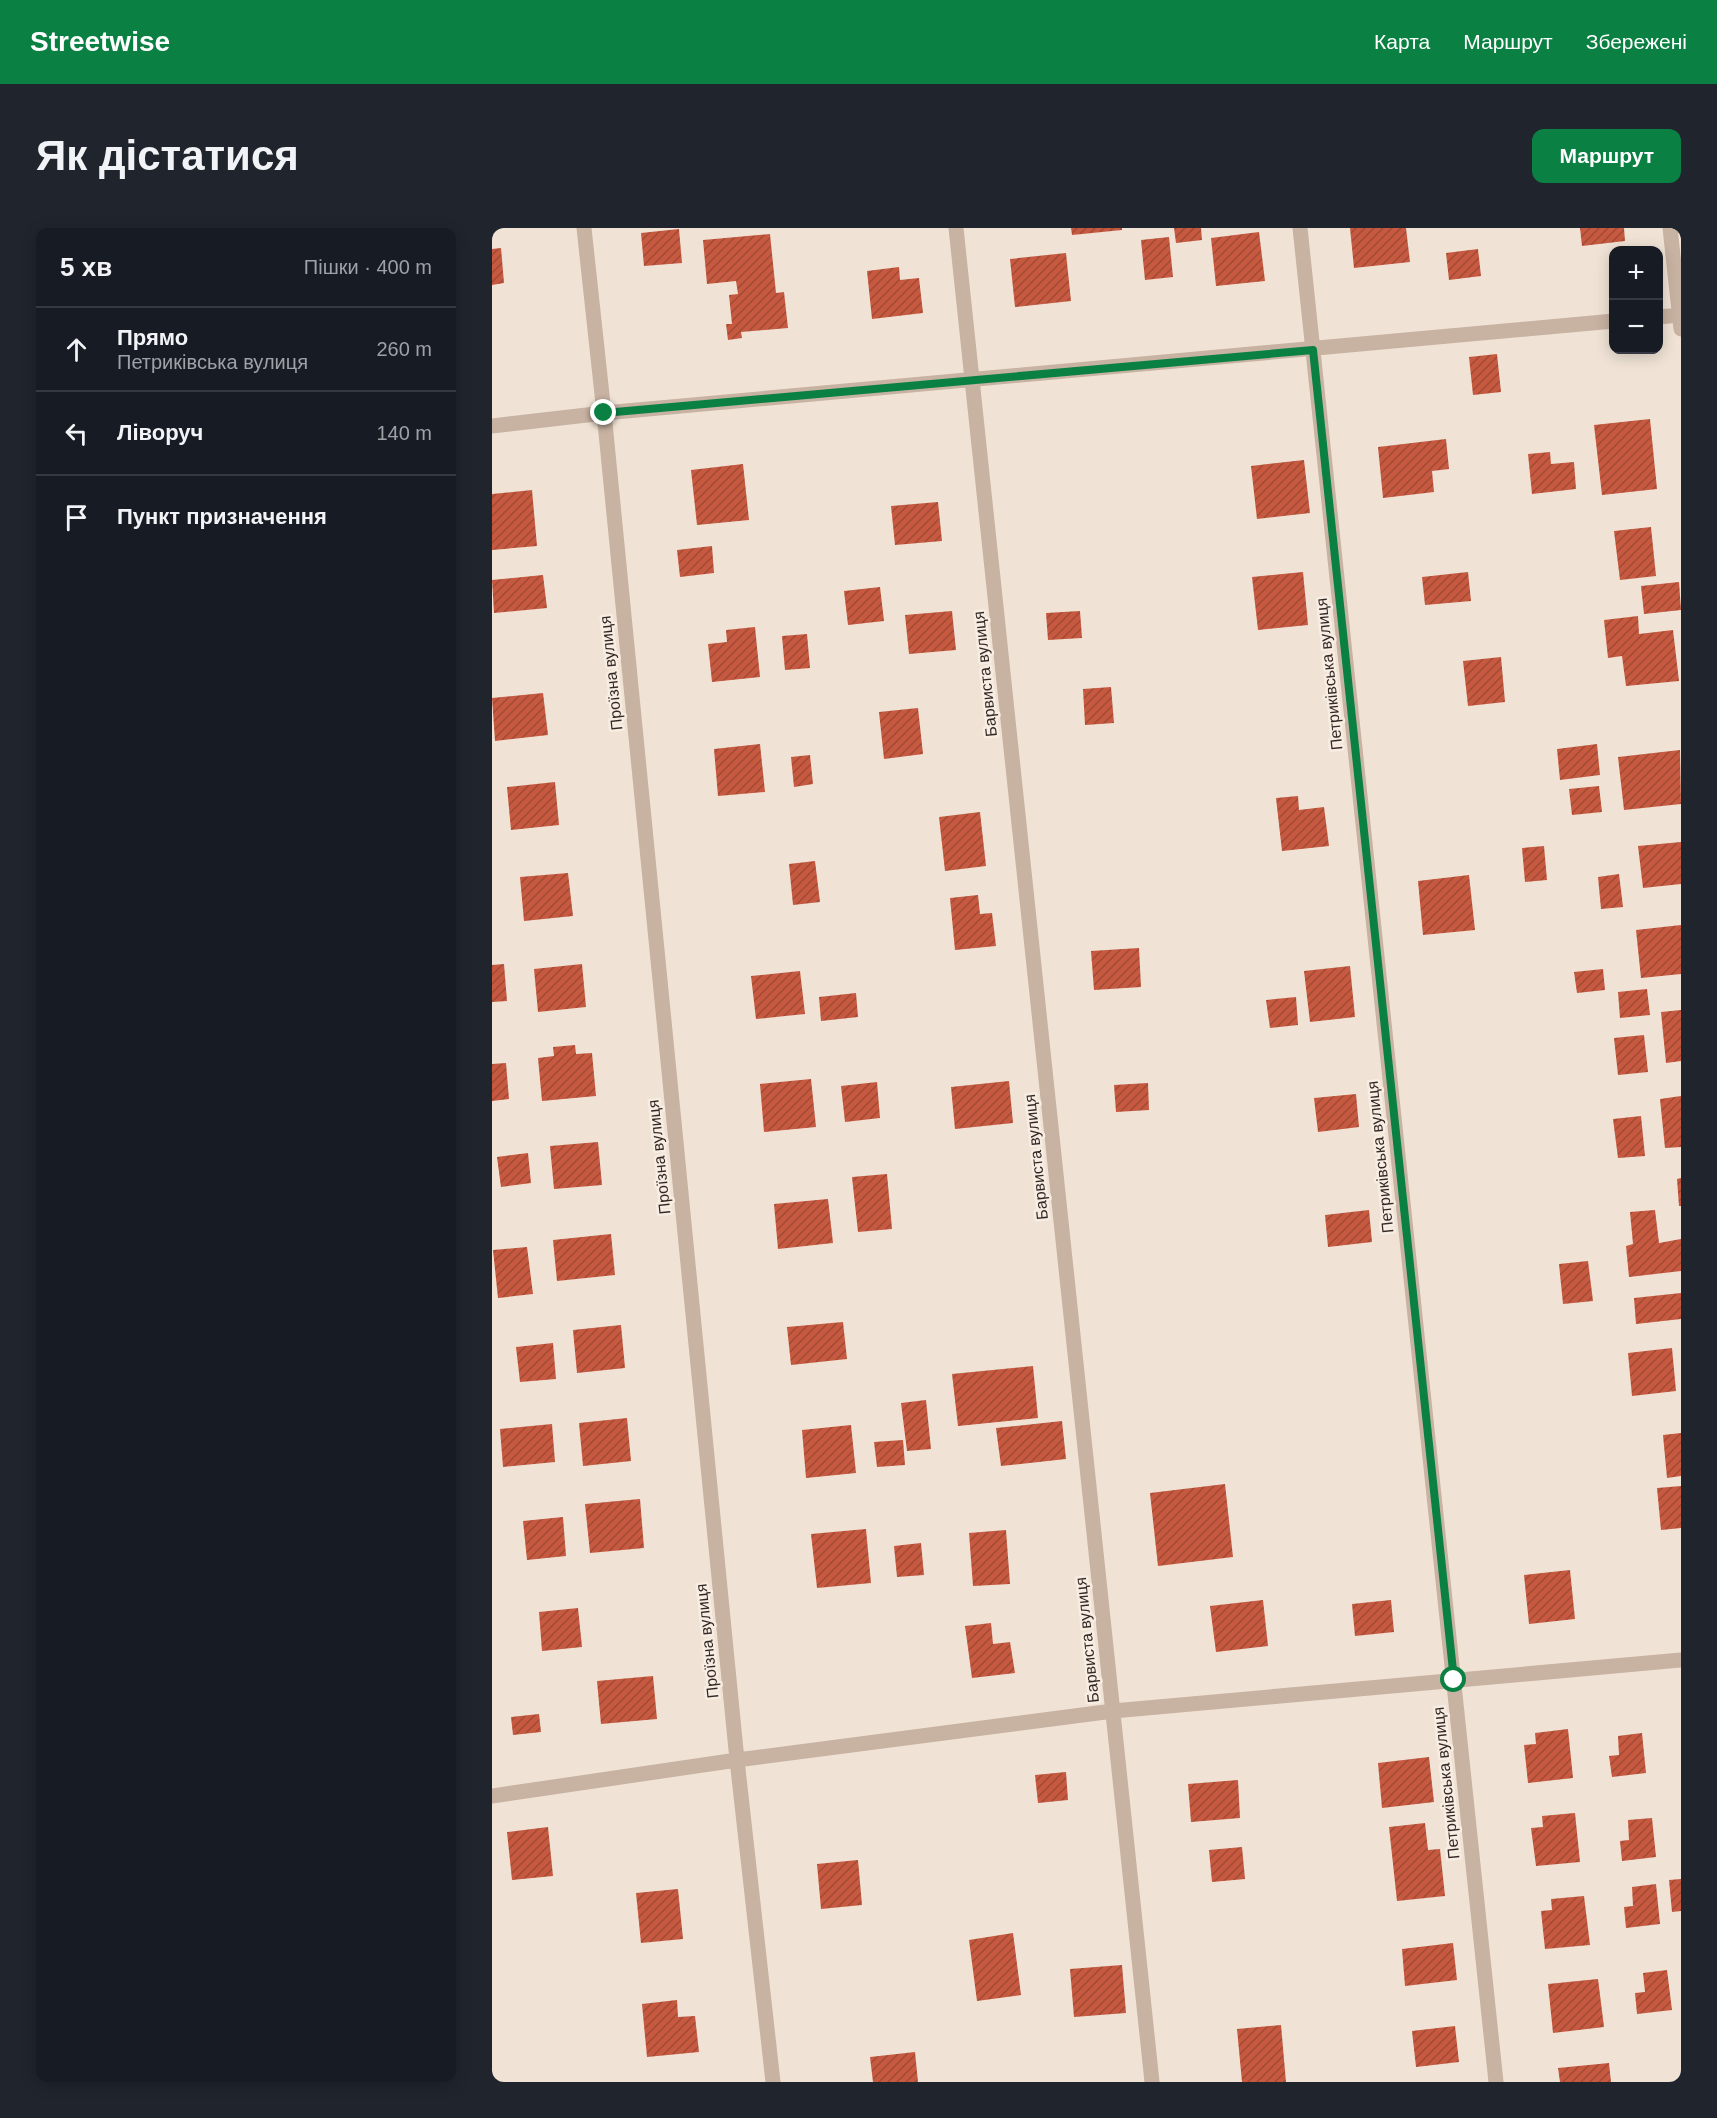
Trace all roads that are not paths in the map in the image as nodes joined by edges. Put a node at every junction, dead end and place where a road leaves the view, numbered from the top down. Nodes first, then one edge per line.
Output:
1 (584, 228) edge
2 (956, 228) edge
3 (1300, 228) edge
4 (1670, 228) edge
5 (1663, 317) edge
6 (1681, 319) edge
7 (1609, 321) edge
8 (1313, 350) junction
9 (972, 379) junction
10 (604, 413) junction
11 (492, 426) edge
12 (1681, 1660) edge
13 (1454, 1680) junction
14 (1113, 1711) junction
15 (737, 1761) junction
16 (492, 1796) edge
17 (773, 2082) edge
18 (1152, 2082) edge
19 (1496, 2082) edge

1 - 10 street, Проїзна вулиця
2 - 9 street, Барвиста вулиця
3 - 8 street, Петриківська вулиця
4 - 6 street
5 - 6 street
7 - 8 street
8 - 9 street
8 - 13 street, Петриківська вулиця
9 - 10 street
9 - 14 street, Барвиста вулиця
10 - 11 street
10 - 15 street, Проїзна вулиця
12 - 13 street
13 - 14 street
13 - 19 street, Петриківська вулиця
14 - 15 street
14 - 18 street, Барвиста вулиця
15 - 16 street
15 - 17 street, Проїзна вулиця

